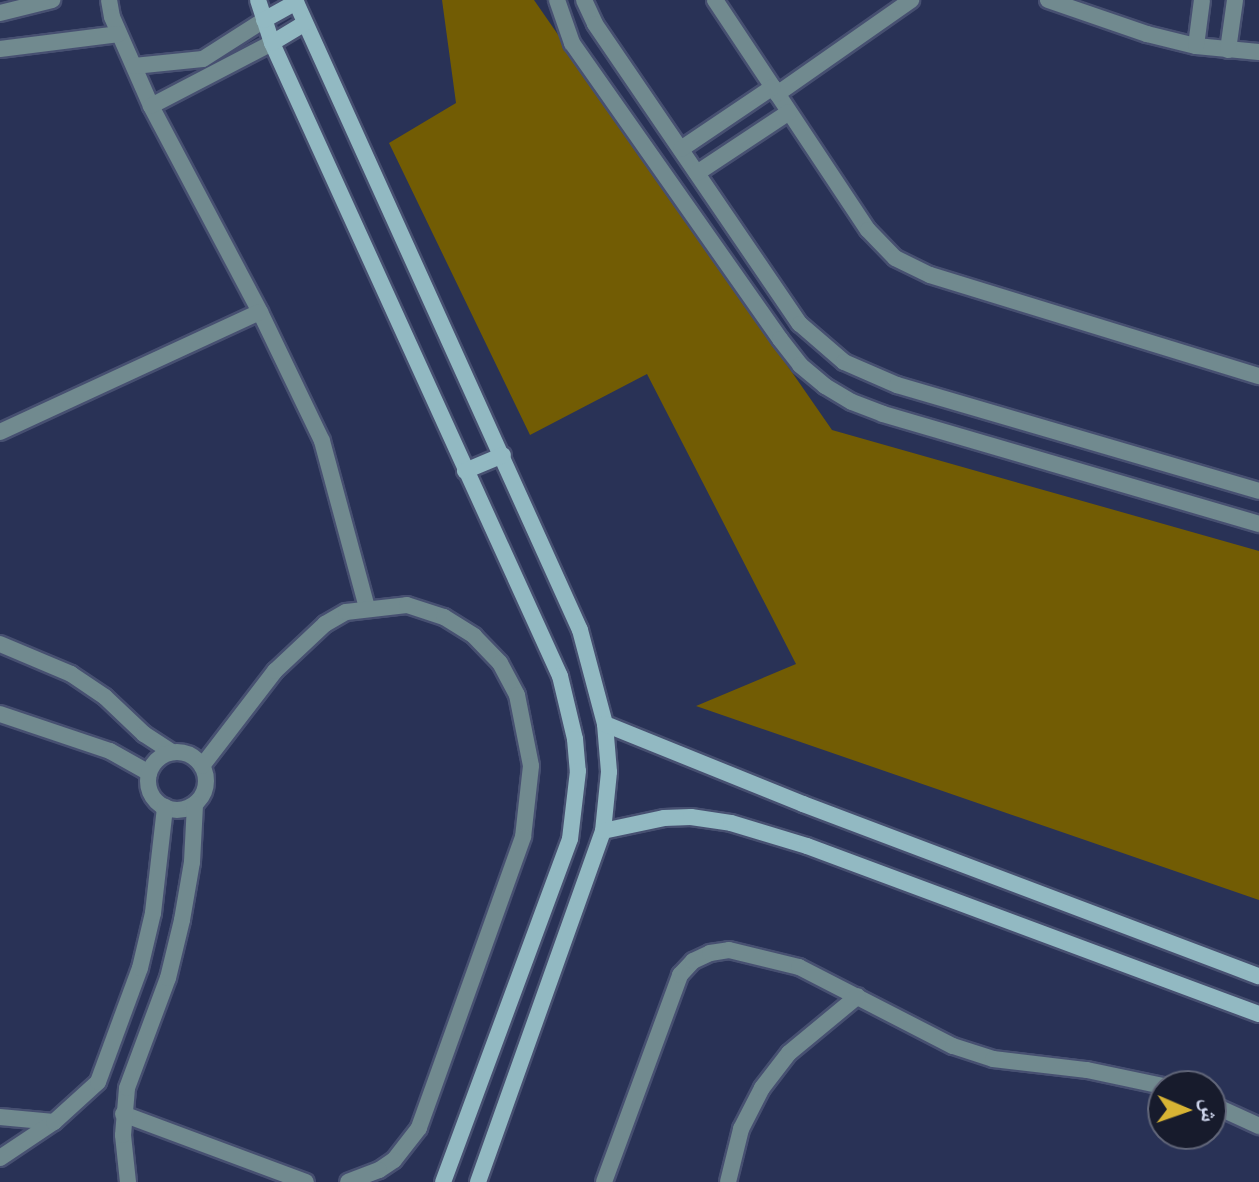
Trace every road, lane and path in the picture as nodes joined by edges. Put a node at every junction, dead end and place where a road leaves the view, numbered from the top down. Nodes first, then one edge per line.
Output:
1 (52, 0) edge
2 (109, 0) edge
3 (258, 0) edge
4 (557, 0) edge
5 (584, 0) edge
6 (715, 0) edge
7 (911, 0) edge
8 (1048, 0) edge
9 (1202, 0) edge
10 (1235, 0) edge
11 (296, 1) edge
12 (0, 13) edge
13 (264, 20) junction
14 (304, 24) junction
15 (119, 34) junction
16 (272, 43) junction
17 (1196, 46) junction
18 (0, 49) edge
19 (1228, 50) junction
20 (1259, 52) edge
21 (134, 66) junction
22 (775, 90) junction
23 (151, 106) junction
24 (789, 112) junction
25 (681, 149) junction
26 (697, 173) junction
27 (260, 312) junction
28 (1259, 376) edge
29 (0, 432) edge
30 (503, 455) junction
31 (465, 471) junction
32 (1259, 491) edge
33 (1259, 524) edge
34 (367, 608) junction
35 (0, 644) edge
36 (0, 714) edge
37 (605, 724) junction
38 (172, 752) junction
39 (202, 766) junction
40 (149, 773) junction
41 (195, 804) junction
42 (165, 807) junction
43 (603, 831) junction
44 (1259, 976) edge
45 (858, 996) junction
46 (1259, 1014) edge
47 (1147, 1083) edge
48 (1227, 1111) edge
49 (123, 1114) junction
50 (0, 1117) edge
51 (54, 1122) junction
52 (1259, 1126) edge
53 (0, 1158) edge
54 (128, 1182) edge
55 (306, 1182) edge
56 (348, 1182) edge
57 (443, 1182) edge
58 (478, 1182) edge
59 (604, 1182) edge
60 (728, 1182) edge

1 - 12 street
2 - 15 street
3 - 13 street
4 - 33 street
5 - 25 street
6 - 22 street
7 - 22 street
8 - 17 street
9 - 17 street
10 - 19 street
11 - 13 street
11 - 14 street
13 - 16 street
13 - 21 street
14 - 16 street
14 - 30 street
15 - 18 street
15 - 21 street
16 - 23 street
16 - 31 street
17 - 19 street
19 - 20 street
21 - 23 street
22 - 24 street
22 - 25 street
23 - 27 street
24 - 26 street
24 - 28 street
25 - 26 street
26 - 32 street
27 - 29 street
27 - 34 street
30 - 31 street
30 - 37 street
31 - 57 street
34 - 39 street
34 - 56 street
35 - 38 street
36 - 40 street
37 - 43 street
37 - 44 street
38 - 39 street
38 - 40 street
39 - 41 street
40 - 42 street
41 - 42 street
41 - 49 street
42 - 51 street
43 - 46 street
43 - 58 street
45 - 47 street
45 - 59 street
45 - 60 street
48 - 52 street
49 - 54 street
49 - 55 street
50 - 51 street
51 - 53 street

